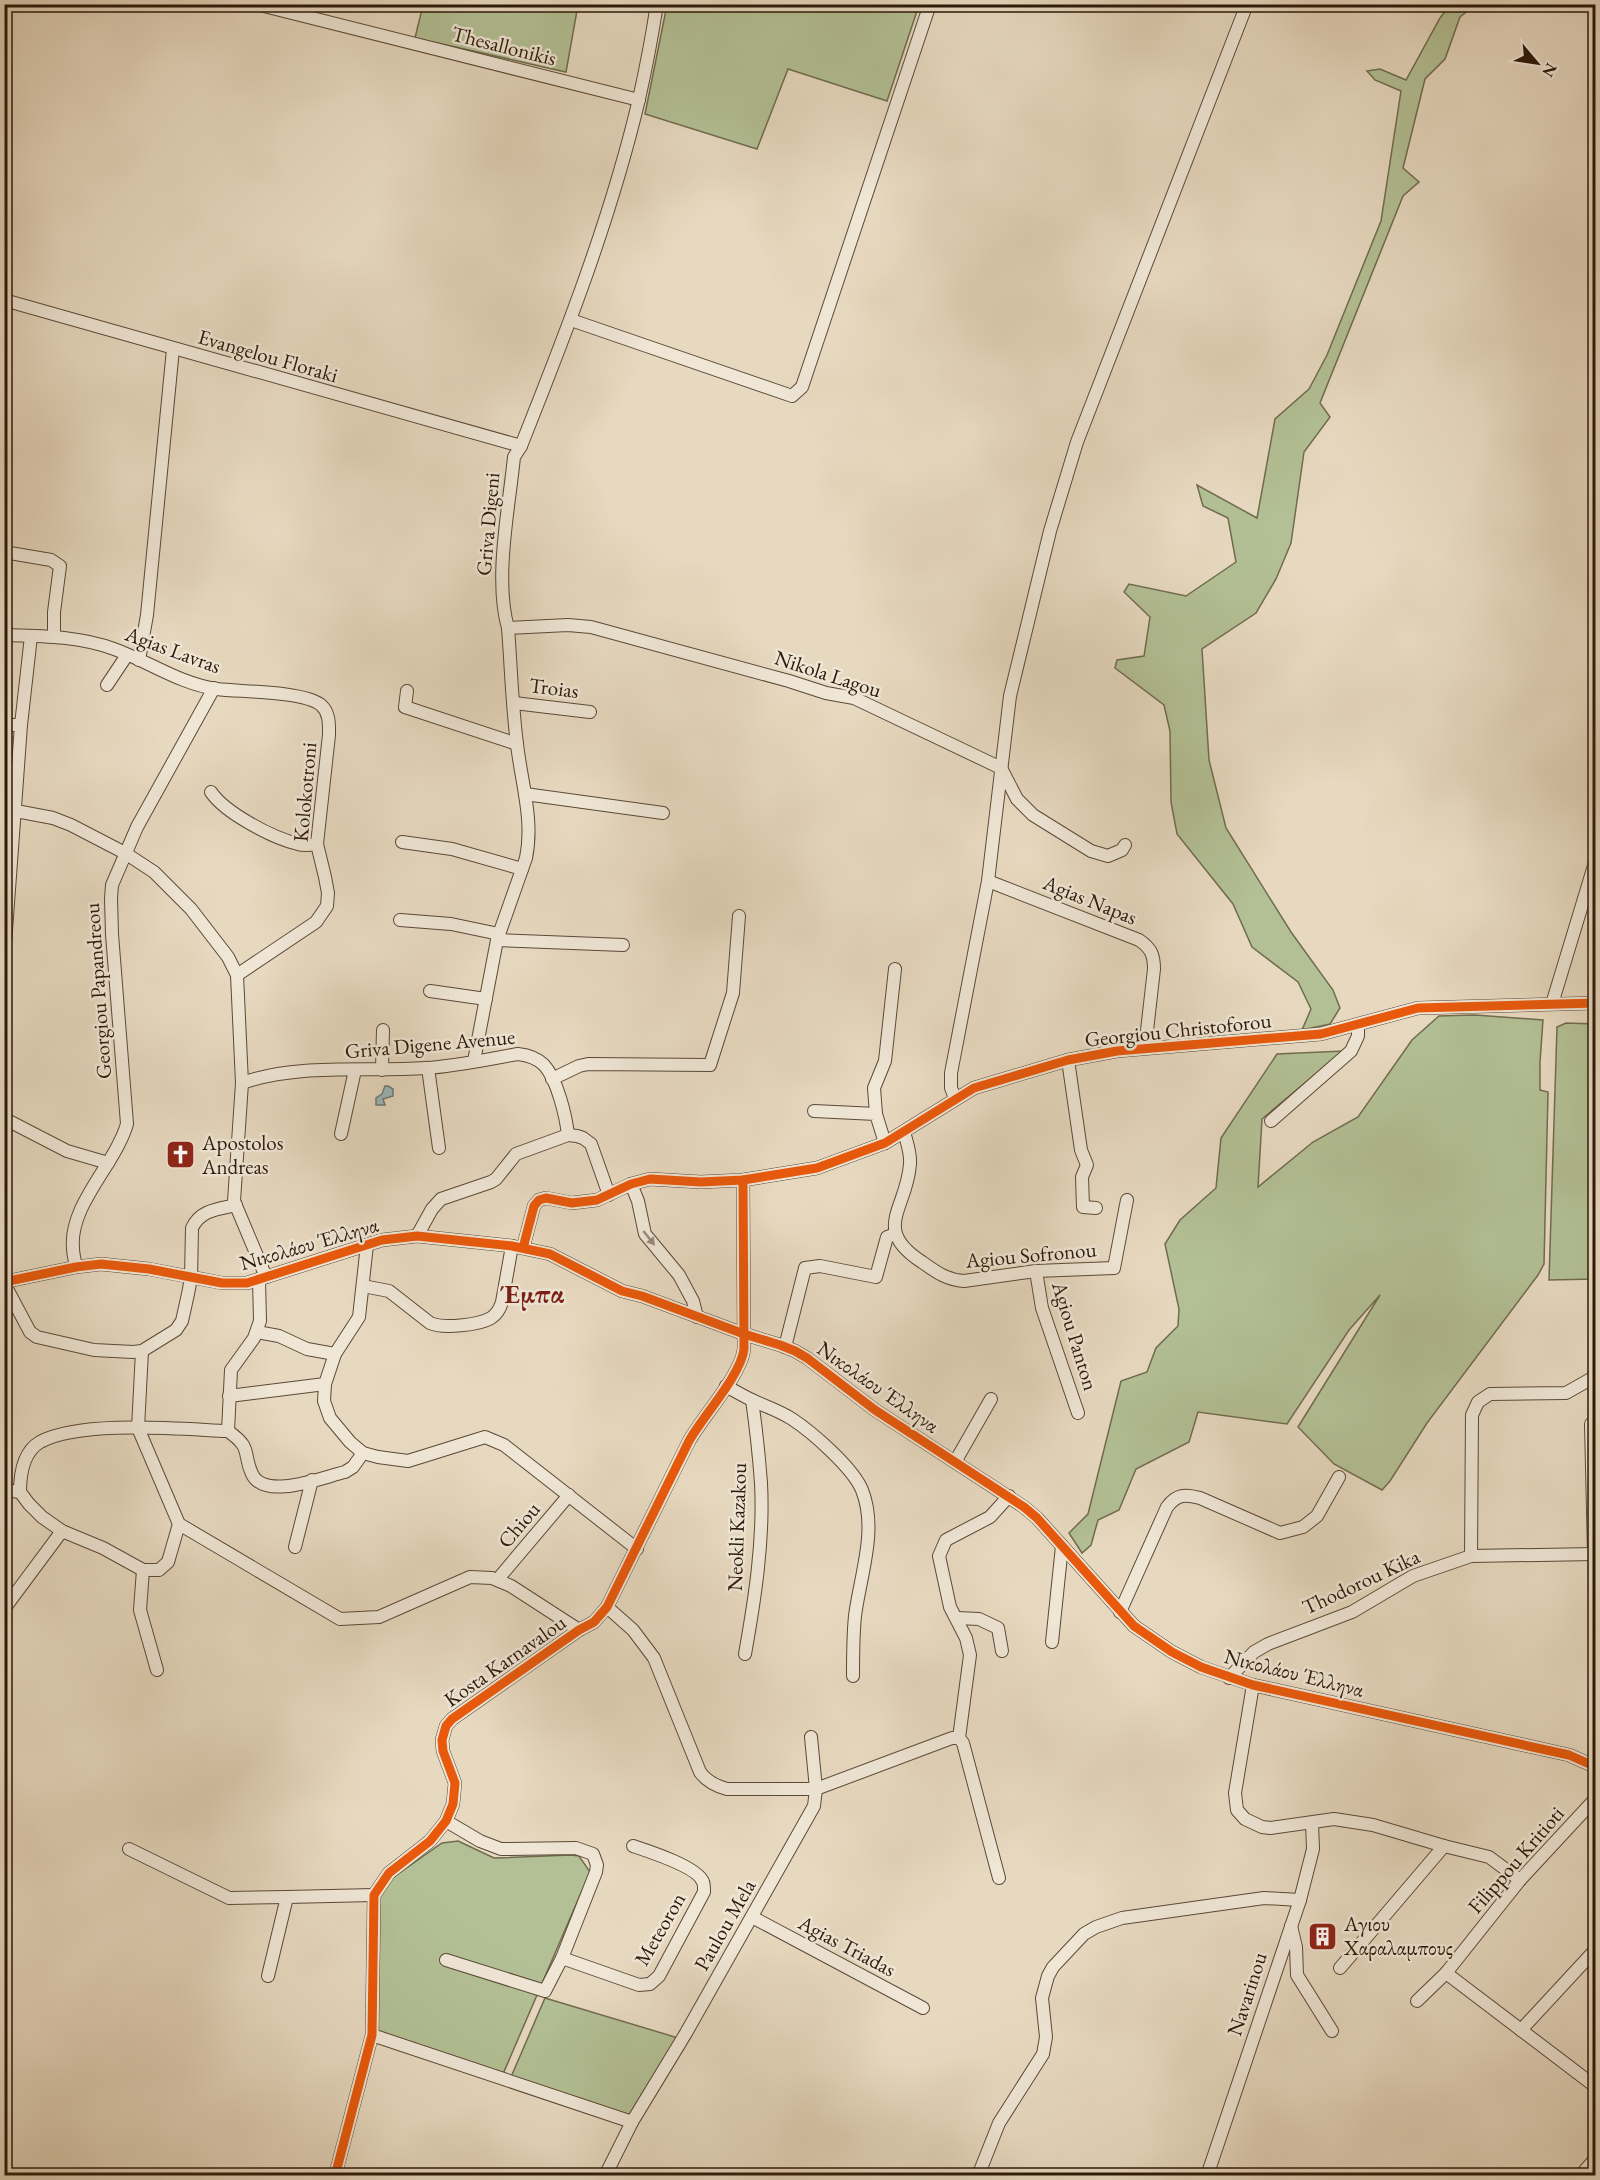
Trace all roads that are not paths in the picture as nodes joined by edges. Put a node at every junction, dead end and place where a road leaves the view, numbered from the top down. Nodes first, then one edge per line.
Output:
1 (256, 4) edge
2 (657, 4) edge
3 (930, 4) edge
4 (1247, 4) edge
5 (639, 100) junction
6 (4, 300) edge
7 (571, 320) junction
8 (173, 349) junction
9 (521, 446) junction
10 (4, 552) edge
11 (508, 628) junction
12 (4, 635) edge
13 (31, 636) junction
14 (54, 637) junction
15 (127, 655) junction
16 (139, 660) junction
17 (106, 685) dead end
18 (214, 688) junction
19 (407, 691) dead end
20 (514, 703) junction
21 (326, 711) joint
22 (590, 712) dead end
23 (4, 725) edge
24 (21, 725) junction
25 (517, 744) junction
26 (1001, 768) junction
27 (211, 792) dead end
28 (525, 794) junction
29 (663, 813) dead end
30 (12, 815) edge
31 (402, 842) dead end
32 (317, 844) junction
33 (1125, 845) dead end
34 (125, 854) junction
35 (1596, 860) edge
36 (522, 869) junction
37 (988, 881) junction
38 (6, 914) edge
39 (739, 916) dead end
40 (400, 921) dead end
41 (498, 937) junction
42 (622, 945) dead end
43 (4, 958) edge
44 (895, 969) dead end
45 (237, 975) junction
46 (430, 991) dead end
47 (486, 999) junction
48 (1596, 1003) edge
49 (1552, 1004) junction
50 (1358, 1025) junction
51 (383, 1030) dead end
52 (1145, 1048) junction
53 (1068, 1060) junction
54 (474, 1061) junction
55 (428, 1068) junction
56 (355, 1070) junction
57 (382, 1070) junction
58 (552, 1079) junction
59 (242, 1083) junction
60 (955, 1098) junction
61 (814, 1111) dead end
62 (876, 1114) junction
63 (4, 1119) edge
64 (1271, 1121) dead end
65 (904, 1132) junction
66 (341, 1134) dead end
67 (568, 1135) junction
68 (885, 1143) junction
69 (439, 1148) dead end
70 (108, 1163) junction
71 (743, 1180) junction
72 (631, 1184) junction
73 (609, 1195) junction
74 (1127, 1200) dead end
75 (236, 1205) junction
76 (1096, 1208) dead end
77 (895, 1234) junction
78 (417, 1236) junction
79 (367, 1245) junction
80 (518, 1247) junction
81 (76, 1267) junction
82 (1036, 1271) junction
83 (191, 1278) junction
84 (262, 1278) junction
85 (4, 1282) edge
86 (363, 1286) junction
87 (9, 1302) edge
88 (697, 1317) junction
89 (257, 1332) junction
90 (744, 1334) junction
91 (785, 1347) junction
92 (142, 1351) junction
93 (335, 1354) junction
94 (1596, 1376) edge
95 (325, 1384) junction
96 (726, 1386) junction
97 (229, 1396) junction
98 (991, 1399) dead end
99 (752, 1400) junction
100 (1078, 1413) dead end
101 (1591, 1425) dead end
102 (138, 1428) junction
103 (228, 1431) junction
104 (363, 1453) junction
105 (955, 1462) junction
106 (1339, 1477) dead end
107 (312, 1480) junction
108 (4, 1490) edge
109 (20, 1492) junction
110 (569, 1495) junction
111 (1009, 1496) junction
112 (179, 1524) junction
113 (62, 1531) junction
114 (1062, 1546) junction
115 (295, 1547) dead end
116 (637, 1549) junction
117 (1595, 1554) edge
118 (1471, 1556) junction
119 (143, 1570) junction
120 (498, 1579) junction
121 (607, 1607) junction
122 (4, 1610) edge
123 (1120, 1612) junction
124 (957, 1618) junction
125 (579, 1630) junction
126 (1052, 1642) dead end
127 (1002, 1651) dead end
128 (745, 1654) dead end
129 (157, 1670) dead end
130 (853, 1676) dead end
131 (1228, 1678) junction
132 (1253, 1685) junction
133 (811, 1737) dead end
134 (959, 1738) junction
135 (1596, 1767) edge
136 (816, 1790) junction
137 (1596, 1798) edge
138 (446, 1821) junction
139 (1312, 1823) junction
140 (633, 1845) dead end
141 (1444, 1846) junction
142 (129, 1849) dead end
143 (999, 1878) dead end
144 (1520, 1880) junction
145 (374, 1895) junction
146 (287, 1897) junction
147 (1300, 1900) junction
148 (752, 1917) junction
149 (1291, 1926) junction
150 (562, 1958) junction
151 (1593, 1958) edge
152 (446, 1960) dead end
153 (1340, 1968) dead end
154 (1275, 1970) junction
155 (1446, 1973) junction
156 (1297, 1975) junction
157 (268, 1976) dead end
158 (1417, 2001) dead end
159 (923, 2008) dead end
160 (1521, 2030) junction
161 (1332, 2031) dead end
162 (372, 2035) junction
163 (1596, 2088) edge
164 (632, 2122) junction
165 (1596, 2158) edge
166 (335, 2175) edge
167 (604, 2175) edge
168 (978, 2175) edge
169 (1207, 2175) edge
170 (1580, 2175) edge

1 - 5 street, Thesallonikis
2 - 5 street, Griva Digeni
3 - 7 street
4 - 26 street
5 - 7 street, Griva Digeni
6 - 8 street, Evangelou Floraki
7 - 9 street, Griva Digeni
8 - 9 street, Evangelou Floraki
8 - 16 street
9 - 11 street, Griva Digeni
10 - 14 street
11 - 20 street, Griva Digeni
11 - 26 street, Nikola Lagou
12 - 13 street, Agias Lavras
13 - 14 street, Agias Lavras
13 - 24 street
14 - 15 street, Agias Lavras
15 - 16 street, Agias Lavras
15 - 17 street
16 - 18 street, Agias Lavras
18 - 21 street, Agias Lavras
18 - 34 street, Georgiou Papandreou
19 - 25 street
20 - 22 street, Troias
20 - 25 street, Griva Digeni
21 - 32 street, Kolokotroni
23 - 24 street
24 - 30 street
25 - 28 street, Griva Digeni
26 - 33 street
26 - 37 street
27 - 32 street
28 - 29 street
28 - 36 street, Griva Digeni
30 - 34 street
30 - 38 street
31 - 36 street
32 - 45 street, Kolokotroni
34 - 45 street
34 - 70 street, Georgiou Papandreou
35 - 49 street
36 - 41 street, Griva Digeni
37 - 52 street, Agias Napas
37 - 60 street
38 - 43 street
39 - 58 street
40 - 41 street
41 - 42 street
41 - 47 street, Griva Digeni
44 - 62 street
45 - 59 street
46 - 47 street
47 - 54 street, Griva Digeni
48 - 49 street, Georgiou Christoforou
49 - 50 street, Georgiou Christoforou
50 - 52 street, Georgiou Christoforou
50 - 64 street
51 - 57 street
52 - 53 street, Georgiou Christoforou
53 - 60 street, Georgiou Christoforou
53 - 76 street
54 - 55 street, Griva Digene Avenue
54 - 58 street, Griva Digene Avenue
55 - 57 street, Griva Digene Avenue
55 - 69 street
56 - 57 street, Griva Digene Avenue
56 - 59 street, Griva Digene Avenue
56 - 66 street
58 - 67 street, Griva Digene Avenue
59 - 75 street
60 - 65 street, Georgiou Christoforou
61 - 62 street
62 - 68 street
63 - 70 street
65 - 68 street, Georgiou Christoforou
65 - 77 street
67 - 73 street
67 - 78 street
68 - 71 street, Georgiou Christoforou
70 - 81 street, Georgiou Papandreou
71 - 72 street, Georgiou Christoforou
71 - 90 street, Kosta Karnavalou
72 - 73 street, Georgiou Christoforou
72 -> 88 street
73 - 80 street, Georgiou Christoforou
74 - 82 street, Agiou Sofronou
75 - 83 street
75 - 84 street
77 - 82 street, Agiou Sofronou
77 - 91 street
78 - 79 street, Νικολάου Έλληνα
78 - 80 street, Νικολάου Έλληνα
79 - 84 street, Νικολάου Έλληνα
79 - 86 street
80 - 86 street
80 - 88 street, Νικολάου Έλληνα
81 - 83 street, Νικολάου Έλληνα
81 - 85 street, Νικολάου Έλληνα
82 - 100 street, Agiou Panton
83 - 84 street, Νικολάου Έλληνα
83 - 92 street
84 - 89 street
85 - 87 street
86 - 93 street
87 - 92 street
88 - 90 street, Νικολάου Έλληνα
89 - 93 street
89 - 97 street
90 - 91 street, Νικολάου Έλληνα
90 - 96 street, Kosta Karnavalou
91 - 105 street, Νικολάου Έλληνα
92 - 102 street
93 - 95 street
94 - 118 street
95 - 97 street
95 - 104 street
96 - 99 street
96 - 116 street, Kosta Karnavalou
97 - 103 street
98 - 105 street
99 - 128 street, Neokli Kazakou
99 - 130 street
101 - 117 street
102 - 103 street
102 - 109 street
102 - 112 street
103 - 107 street
104 - 107 street
104 - 110 street
105 - 111 street, Νικολάου Έλληνα
106 - 123 street
107 - 115 street
108 - 109 street
109 - 113 street
110 - 116 street
110 - 120 street, Chiou
111 - 114 street, Νικολάου Έλληνα
111 - 124 street
112 - 119 street
112 - 120 street
113 - 119 street
113 - 122 street
114 - 123 street, Νικολάου Έλληνα
114 - 126 street
116 - 121 street, Kosta Karnavalou
117 - 118 street, Thodorou Kika
118 - 131 street, Thodorou Kika
119 - 129 street
120 - 125 street
121 - 125 street, Kosta Karnavalou
121 - 136 street
123 - 131 street, Νικολάου Έλληνα
124 - 127 street
124 - 134 street
125 - 138 street, Kosta Karnavalou
131 - 132 street, Νικολάου Έλληνα
132 - 135 street, Νικολάου Έλληνα
132 - 139 street
133 - 136 street, Paulou Mela
134 - 136 street
134 - 143 street
136 - 148 street, Paulou Mela
137 - 144 street, Filippou Kritioti
138 - 145 street, Kosta Karnavalou
138 - 150 street
139 - 141 street
139 - 147 street, Navarinou
140 - 150 street, Meteoron
141 - 144 street
141 - 153 street
142 - 146 street
144 - 155 street, Filippou Kritioti
145 - 146 street
145 - 162 street
146 - 157 street
147 - 149 street, Navarinou
147 - 168 street
148 - 159 street, Agias Triadas
148 - 164 street, Paulou Mela
149 - 154 street, Navarinou
149 - 156 street
150 - 152 street
151 - 160 street
154 - 156 street
154 - 169 street, Navarinou
155 - 158 street, Filippou Kritioti
155 - 160 street
156 - 161 street
160 - 163 street
162 - 164 street
162 - 166 street
164 - 167 street, Paulou Mela
165 - 170 street

